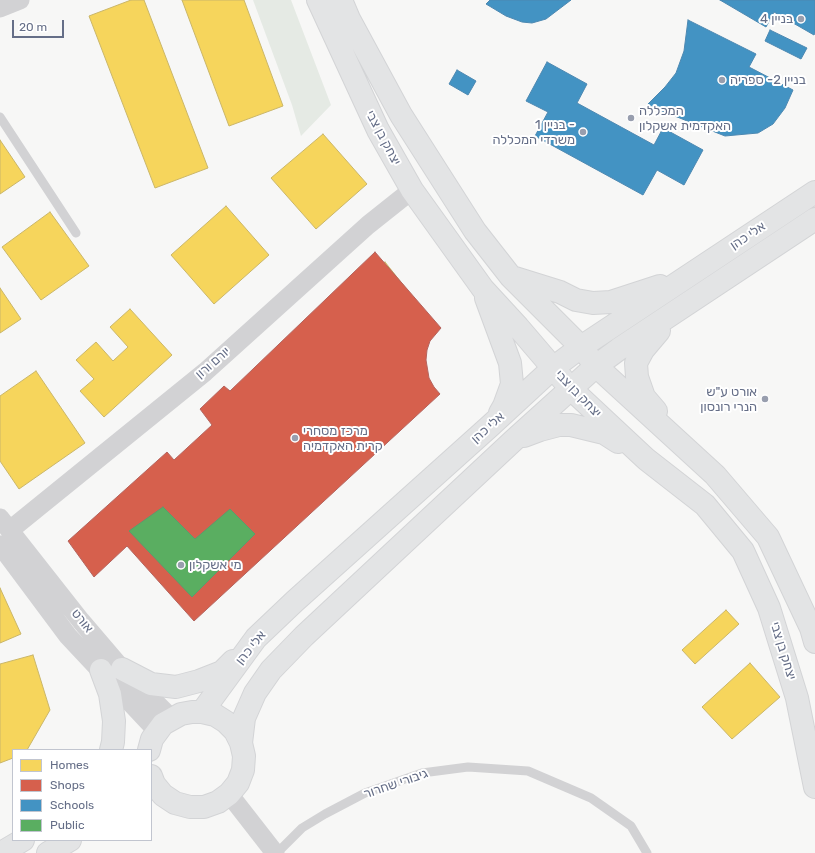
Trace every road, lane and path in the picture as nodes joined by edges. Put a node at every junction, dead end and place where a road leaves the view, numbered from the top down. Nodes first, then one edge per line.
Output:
1 (20, 0) edge
2 (318, 0) edge
3 (341, 0) edge
4 (0, 8) edge
5 (0, 117) edge
6 (412, 190) junction
7 (815, 192) edge
8 (815, 219) edge
9 (76, 234) dead end
10 (511, 277) junction
11 (684, 279) junction
12 (483, 290) junction
13 (684, 307) junction
14 (580, 348) junction
15 (596, 366) junction
16 (553, 368) junction
17 (570, 388) junction
18 (490, 426) junction
19 (514, 440) junction
20 (683, 445) junction
21 (646, 458) junction
22 (3, 531) edge
23 (256, 638) junction
24 (815, 642) edge
25 (122, 669) junction
26 (101, 670) junction
27 (202, 712) junction
28 (159, 733) edge
29 (241, 743) junction
30 (110, 749) edge
31 (152, 779) edge
32 (815, 787) edge
33 (229, 794) junction
34 (157, 798) edge
35 (21, 841) edge
36 (68, 841) edge
37 (1, 853) edge
38 (48, 853) edge
39 (276, 853) edge
40 (647, 853) edge

1 - 4 street
2 - 6 street, יצחק בן צבי
3 - 10 street, יצחק בן צבי
5 - 9 lane
6 - 12 street, יצחק בן צבי
6 - 22 street, יורם ורון
7 - 11 street, אלי כהן
8 - 13 street, אלי כהן
10 - 11 street
10 - 14 street, יצחק בן צבי
11 - 14 street, אלי כהן
12 - 16 street, יצחק בן צבי
12 - 18 street
13 - 15 street, אלי כהן
13 - 20 street
14 - 15 street, יצחק בן צבי
14 - 16 street, אלי כהן
15 - 17 street, אלי כהן
15 - 20 street, יצחק בן צבי
16 - 17 street, יצחק בן צבי
16 - 18 street, אלי כהן
17 - 19 street, אלי כהן
17 - 21 street, יצחק בן צבי
18 - 23 street, אלי כהן
19 - 21 street
19 - 29 street, אלי כהן
20 - 24 street, יצחק בן צבי
21 - 32 street, יצחק בן צבי
22 - 25 street, אורט
22 - 26 street, אורט
23 - 25 street
23 - 27 street, אלי כהן
25 - 28 street, אורט
26 - 28 street, אורט
26 - 30 street
27 - 28 street
27 - 29 street
29 - 33 street
31 - 34 street
33 - 34 street
33 - 39 street
35 - 37 street
36 - 38 street
39 - 40 lane, גיבורי שחרור

